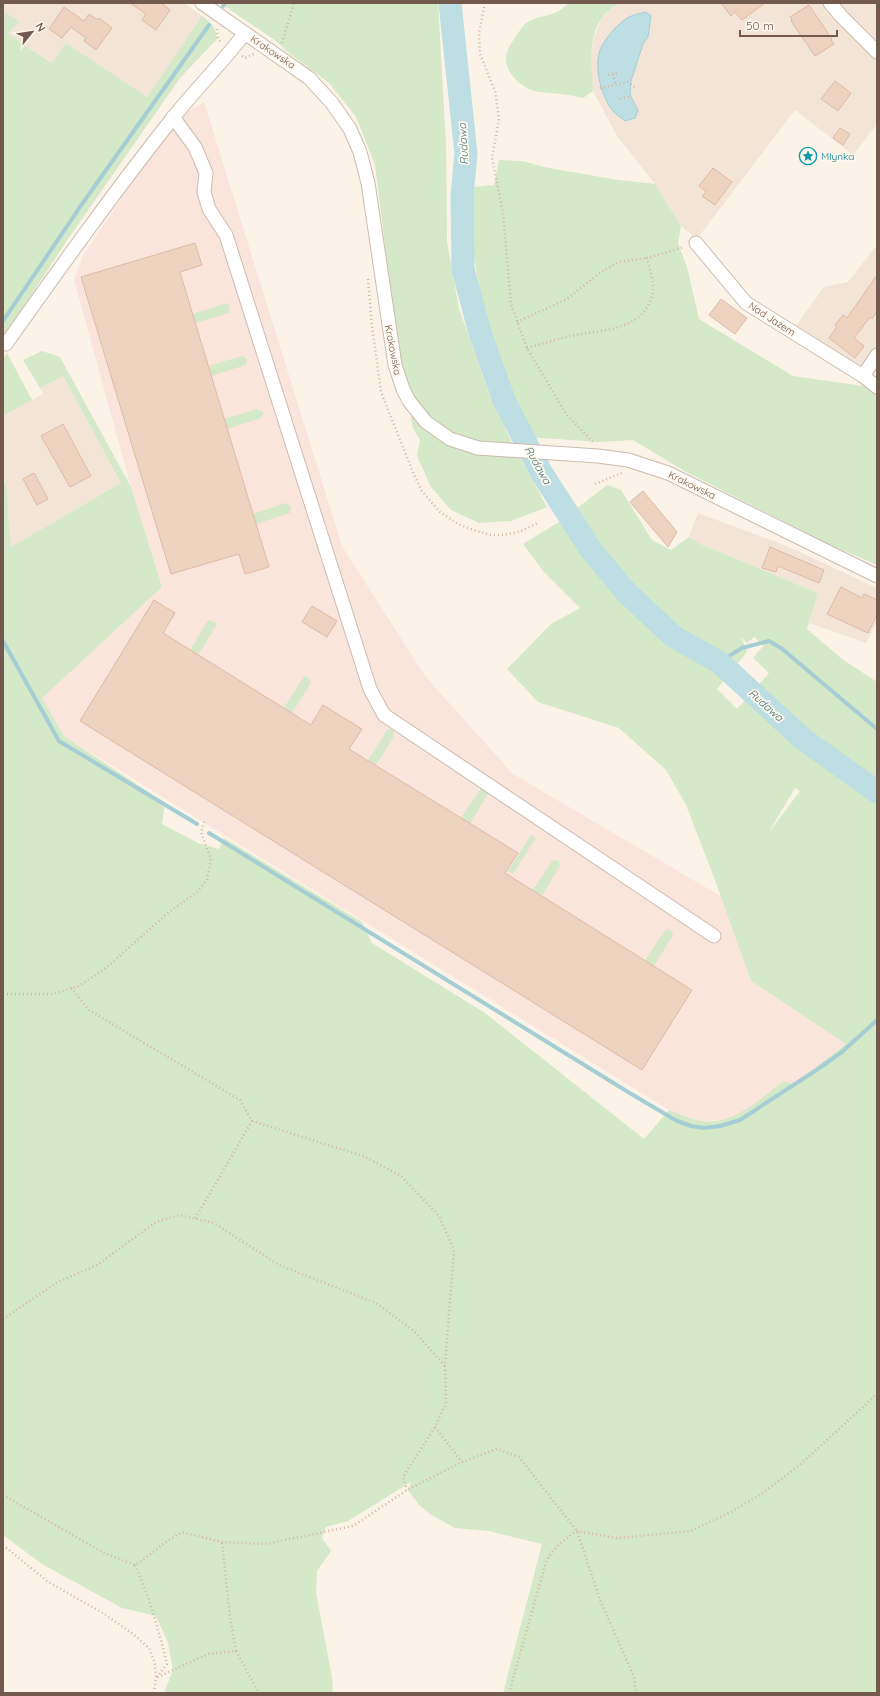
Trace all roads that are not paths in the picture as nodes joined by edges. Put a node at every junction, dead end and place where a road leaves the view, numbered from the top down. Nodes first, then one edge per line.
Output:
1 (202, 3) edge
2 (830, 3) edge
3 (245, 33) junction
4 (877, 52) edge
5 (173, 117) junction
6 (696, 243) road end
7 (6, 344) dead end
8 (877, 355) edge
9 (863, 376) junction
10 (877, 387) edge
11 (877, 576) edge
12 (714, 936) dead end

1 - 3 street, Krakowska
2 - 4 street
3 - 5 street
3 - 11 street, Krakowska
5 - 7 street
5 - 12 street
6 - 9 street, Nad Jazem
8 - 9 street
9 - 10 street, Nad Jazem

